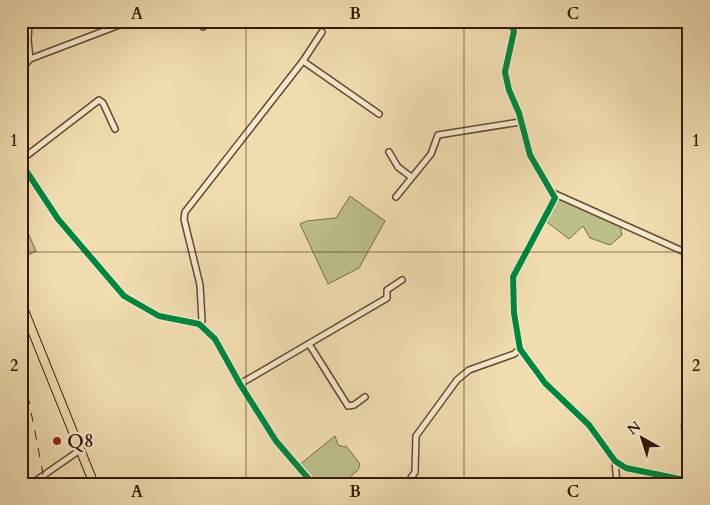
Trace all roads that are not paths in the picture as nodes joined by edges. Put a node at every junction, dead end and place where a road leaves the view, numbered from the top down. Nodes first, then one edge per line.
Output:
1 (29, 21) edge
2 (130, 21) edge
3 (201, 21) edge
4 (509, 21) edge
5 (203, 27) dead end
6 (322, 32) dead end
7 (30, 59) junction
8 (303, 61) junction
9 (21, 68) edge
10 (379, 114) dead end
11 (520, 122) junction
12 (115, 129) dead end
13 (389, 152) dead end
14 (21, 161) edge
15 (411, 177) junction
16 (553, 193) junction
17 (396, 197) dead end
18 (689, 254) edge
19 (402, 280) dead end
20 (21, 303) edge
21 (199, 324) junction
22 (309, 344) junction
23 (520, 349) junction
24 (240, 384) junction
25 (365, 397) dead end
26 (80, 450) junction
27 (615, 461) junction
28 (689, 481) edge
29 (31, 484) edge
30 (94, 484) edge
31 (313, 484) edge
32 (407, 484) edge
33 (617, 484) edge

1 - 7 street
2 - 7 street
3 - 5 street
4 - 11 street
6 - 8 street
7 - 9 street
8 - 10 street
8 - 21 street
11 - 15 street
11 - 16 street
12 - 14 street
13 - 15 street
14 - 21 street
15 - 17 street
16 - 18 street
16 - 23 street
19 - 22 street
20 - 26 main road
21 - 24 street
22 - 24 street
22 - 25 street
23 - 27 street
23 - 32 street
24 - 31 street
26 - 29 street
26 - 30 main road
27 - 28 street
27 - 33 street

